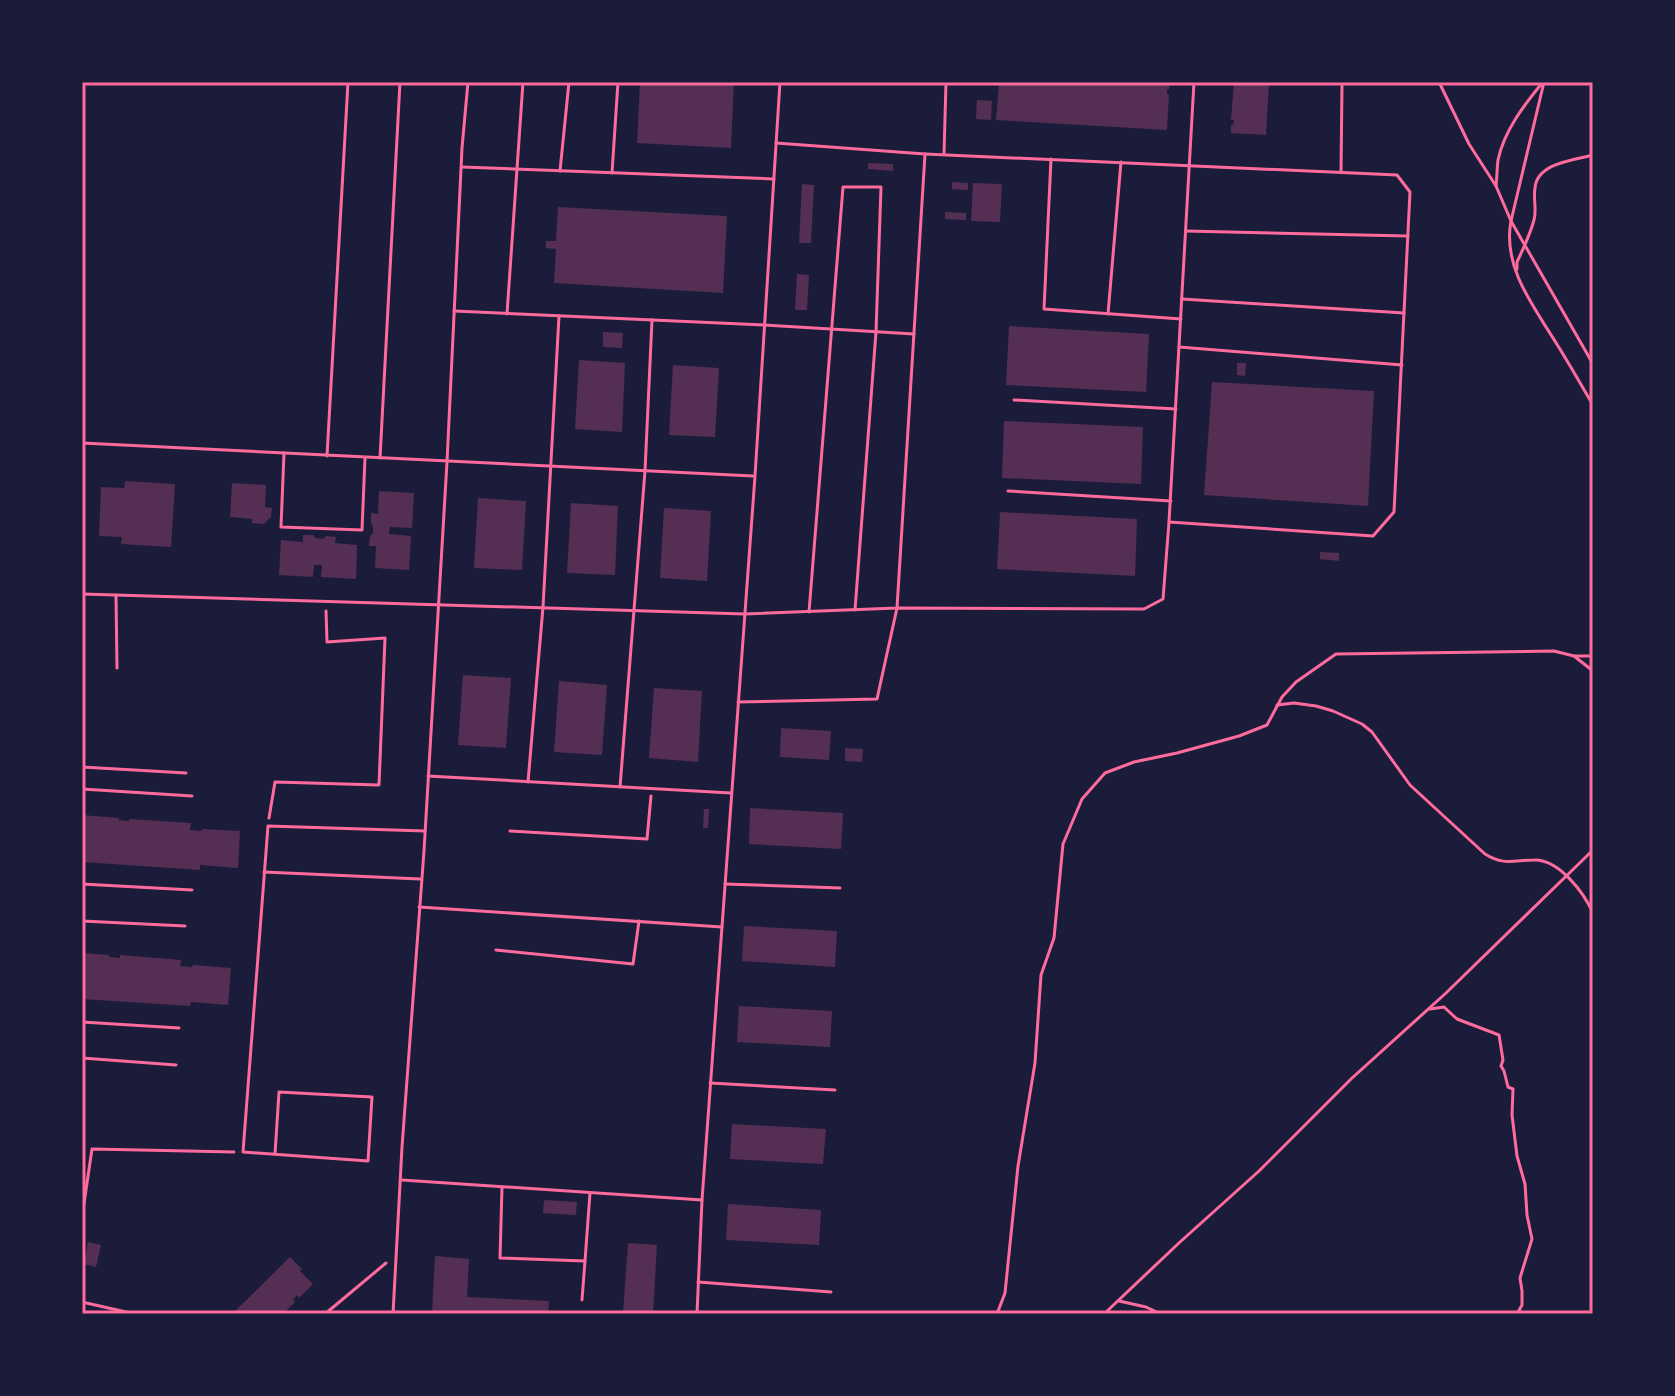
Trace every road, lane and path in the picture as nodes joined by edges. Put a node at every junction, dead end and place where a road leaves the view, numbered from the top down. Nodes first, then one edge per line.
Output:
1 (348, 82) edge
2 (400, 82) edge
3 (468, 82) edge
4 (523, 82) edge
5 (569, 82) edge
6 (618, 82) edge
7 (780, 82) edge
8 (946, 82) edge
9 (1194, 82) edge
10 (1341, 82) edge
11 (1439, 82) edge
12 (1543, 82) edge
13 (776, 143) junction
14 (925, 154) junction
15 (944, 154) junction
16 (1593, 155) edge
17 (1051, 159) junction
18 (1121, 162) junction
19 (1190, 165) junction
20 (462, 167) junction
21 (516, 169) junction
22 (560, 171) junction
23 (1341, 172) junction
24 (612, 173) junction
25 (774, 179) junction
26 (1496, 186) junction
27 (1511, 221) junction
28 (1186, 231) junction
29 (1408, 236) junction
30 (1524, 245) junction
31 (1517, 273) junction
32 (1182, 299) junction
33 (454, 311) junction
34 (1404, 313) junction
35 (507, 314) junction
36 (1108, 314) junction
37 (559, 316) junction
38 (1181, 319) junction
39 (652, 320) junction
40 (764, 325) junction
41 (832, 329) junction
42 (876, 332) junction
43 (914, 334) junction
44 (1179, 347) junction
45 (1593, 364) edge
46 (1402, 365) junction
47 (1014, 400) dead end
48 (1593, 405) edge
49 (1176, 409) junction
50 (82, 443) edge
51 (284, 453) junction
52 (327, 456) junction
53 (365, 458) junction
54 (380, 458) junction
55 (447, 462) junction
56 (551, 466) junction
57 (645, 471) junction
58 (755, 476) junction
59 (1008, 491) dead end
60 (1171, 501) junction
61 (1169, 522) junction
62 (82, 594) edge
63 (116, 595) junction
64 (325, 600) junction
65 (438, 603) junction
66 (543, 607) junction
67 (897, 608) junction
68 (634, 610) junction
69 (855, 610) junction
70 (809, 612) junction
71 (745, 614) junction
72 (1574, 656) junction
73 (1593, 656) edge
74 (117, 668) dead end
75 (1593, 671) edge
76 (738, 702) junction
77 (1277, 705) junction
78 (82, 767) edge
79 (186, 773) dead end
80 (428, 776) junction
81 (528, 782) junction
82 (620, 787) junction
83 (82, 789) edge
84 (652, 789) junction
85 (731, 793) junction
86 (192, 796) dead end
87 (268, 826) junction
88 (425, 831) junction
89 (510, 831) dead end
90 (1593, 850) edge
91 (264, 872) junction
92 (1567, 876) junction
93 (421, 879) junction
94 (82, 884) edge
95 (725, 884) junction
96 (840, 888) dead end
97 (192, 890) dead end
98 (419, 907) junction
99 (1593, 913) edge
100 (82, 921) edge
101 (639, 921) junction
102 (185, 926) dead end
103 (722, 927) junction
104 (496, 950) dead end
105 (1426, 1011) junction
106 (82, 1022) edge
107 (179, 1028) dead end
108 (82, 1058) edge
109 (176, 1065) dead end
110 (710, 1083) junction
111 (835, 1090) dead end
112 (243, 1152) junction
113 (275, 1154) junction
114 (400, 1180) junction
115 (502, 1187) junction
116 (590, 1193) junction
117 (702, 1200) junction
118 (82, 1217) edge
119 (396, 1254) junction
120 (585, 1261) junction
121 (698, 1282) junction
122 (831, 1292) dead end
123 (582, 1300) dead end
124 (1118, 1301) junction
125 (82, 1302) edge
126 (135, 1314) edge
127 (325, 1314) edge
128 (393, 1314) edge
129 (697, 1314) edge
130 (997, 1314) edge
131 (1104, 1314) edge
132 (1161, 1314) edge
133 (1517, 1314) edge

1 - 52 lane
2 - 54 lane
3 - 20 lane
4 - 21 lane
5 - 22 lane
6 - 24 lane
7 - 13 lane
8 - 15 lane
9 - 19 lane
10 - 23 lane
11 - 26 path
12 - 26 path
12 - 27 path
13 - 14 lane
13 - 25 lane
14 - 15 lane
14 - 43 lane
15 - 17 lane
16 - 30 path
17 - 18 lane
17 - 36 lane
18 - 19 lane
18 - 36 lane
19 - 23 lane
19 - 28 lane
20 - 21 lane
20 - 33 lane
21 - 22 lane
21 - 35 lane
22 - 24 lane
23 - 29 lane
24 - 25 lane
25 - 40 lane
26 - 27 path
27 - 30 path
27 - 31 path
28 - 29 lane
28 - 32 lane
29 - 34 lane
30 - 31 path
30 - 45 path
31 - 48 path
32 - 34 lane
32 - 38 lane
33 - 35 lane
33 - 55 lane
34 - 46 lane
35 - 37 lane
36 - 38 lane
37 - 39 lane
37 - 56 lane
38 - 44 lane
39 - 40 lane
39 - 57 lane
40 - 41 lane
40 - 58 lane
41 - 42 lane
41 - 42 lane
41 - 70 lane
42 - 43 lane
42 - 69 lane
43 - 67 lane
44 - 46 lane
44 - 49 lane
46 - 61 lane
47 - 49 lane
49 - 60 lane
50 - 51 lane
51 - 52 lane
51 - 53 lane
52 - 53 lane
53 - 54 lane
54 - 55 lane
55 - 56 lane
55 - 65 lane
56 - 57 lane
56 - 66 lane
57 - 58 lane
57 - 68 lane
58 - 71 lane
59 - 60 lane
60 - 61 lane
61 - 67 lane
62 - 63 lane
63 - 64 lane
63 - 74 lane
64 - 65 lane
64 - 87 path
65 - 66 lane
65 - 80 lane
66 - 68 lane
66 - 81 lane
67 - 69 lane
67 - 76 lane
68 - 71 lane
68 - 82 lane
69 - 70 lane
70 - 71 lane
71 - 76 lane
72 - 73 path
72 - 75 path
72 - 77 path
76 - 85 lane
77 - 92 path
77 - 130 path
78 - 79 lane
80 - 81 lane
80 - 88 lane
81 - 82 lane
82 - 84 lane
83 - 86 lane
84 - 85 lane
84 - 89 path
85 - 95 lane
87 - 88 lane
87 - 91 lane
88 - 93 lane
90 - 92 path
91 - 93 lane
91 - 112 lane
92 - 99 path
92 - 105 path
93 - 98 lane
94 - 97 lane
95 - 96 lane
95 - 103 lane
98 - 101 lane
98 - 114 lane
100 - 102 lane
101 - 103 lane
101 - 104 lane
103 - 110 lane
105 - 124 path
105 - 133 path
106 - 107 lane
108 - 109 lane
110 - 111 lane
110 - 117 lane
112 - 113 lane
112 - 118 path
113 - 113 lane
114 - 115 lane
114 - 119 lane
115 - 116 lane
115 - 120 lane
116 - 117 lane
116 - 120 lane
117 - 121 lane
119 - 127 path
119 - 128 lane
120 - 123 lane
121 - 122 lane
121 - 129 lane
124 - 131 path
124 - 132 path
125 - 126 lane

